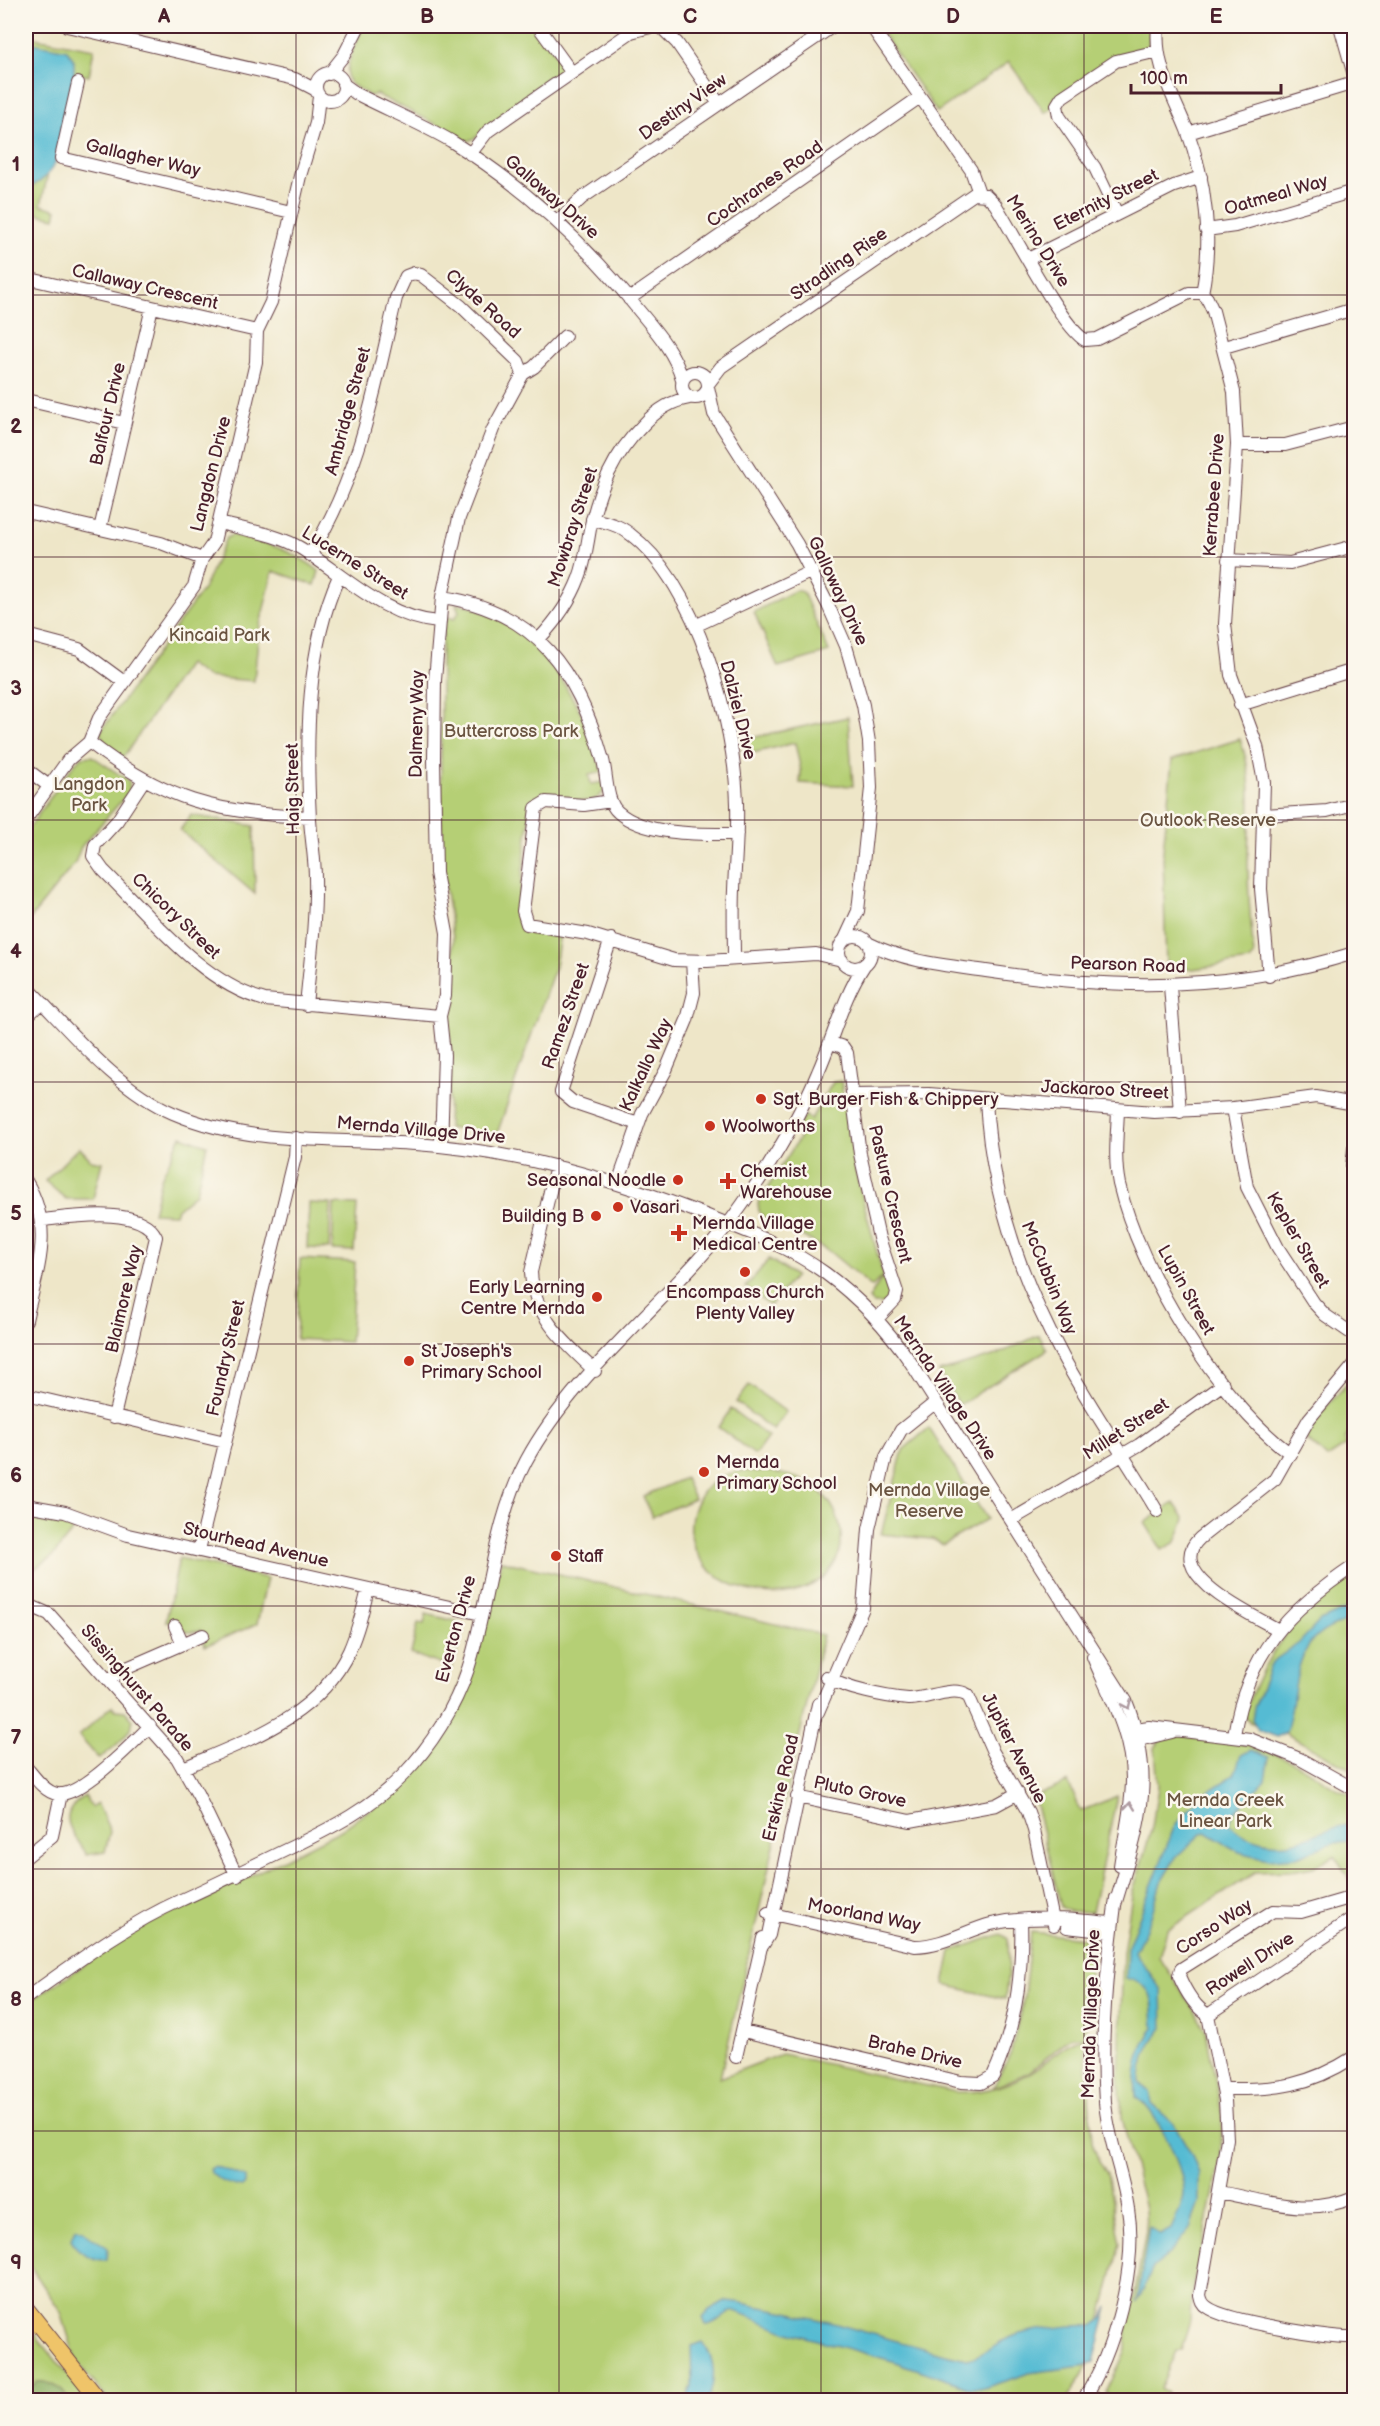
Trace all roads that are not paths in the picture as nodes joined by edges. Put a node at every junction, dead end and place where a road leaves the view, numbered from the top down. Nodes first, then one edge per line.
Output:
1 (67, 26) edge
2 (358, 26) edge
3 (537, 26) edge
4 (654, 26) edge
5 (660, 26) edge
6 (671, 26) edge
7 (832, 26) edge
8 (871, 26) edge
9 (1158, 26) edge
10 (1340, 26) edge
11 (634, 29) edge
12 (677, 43) junction
13 (1158, 51) junction
14 (344, 56) junction
15 (573, 73) junction
16 (326, 75) junction
17 (1354, 75) edge
18 (295, 79) junction
19 (342, 82) junction
20 (78, 83) dead end
21 (1354, 83) edge
22 (317, 93) junction
23 (920, 97) junction
24 (335, 99) junction
25 (370, 101) junction
26 (719, 104) junction
27 (316, 123) junction
28 (1188, 133) junction
29 (470, 154) junction
30 (1201, 177) junction
31 (1354, 191) edge
32 (979, 193) junction
33 (291, 212) junction
34 (1117, 214) junction
35 (557, 222) junction
36 (1206, 230) junction
37 (1028, 259) junction
38 (410, 274) joint
39 (26, 278) edge
40 (1202, 293) junction
41 (629, 299) junction
42 (152, 307) junction
43 (1354, 309) edge
44 (257, 331) junction
45 (565, 336) dead end
46 (1224, 347) junction
47 (676, 361) junction
48 (721, 368) junction
49 (698, 372) junction
50 (522, 374) junction
51 (682, 381) junction
52 (708, 386) junction
53 (692, 398) junction
54 (26, 400) edge
55 (670, 403) junction
56 (714, 414) junction
57 (124, 423) junction
58 (1354, 427) edge
59 (1237, 445) junction
60 (26, 512) edge
61 (592, 519) junction
62 (219, 523) junction
63 (100, 529) junction
64 (1354, 546) edge
65 (310, 555) junction
66 (202, 559) junction
67 (1228, 560) junction
68 (812, 571) junction
69 (339, 576) junction
70 (442, 597) junction
71 (438, 622) junction
72 (695, 626) junction
73 (26, 635) edge
74 (539, 639) junction
75 (1354, 670) edge
76 (124, 682) junction
77 (1240, 705) junction
78 (89, 742) junction
79 (26, 769) edge
80 (144, 780) junction
81 (49, 786) junction
82 (611, 801) junction
83 (1354, 804) edge
84 (1264, 815) junction
85 (310, 817) junction
86 (26, 819) edge
87 (736, 834) junction
88 (858, 912) junction
89 (611, 939) junction
90 (844, 940) junction
91 (867, 942) junction
92 (1354, 953) edge
93 (816, 954) junction
94 (899, 958) junction
95 (734, 959) junction
96 (692, 961) junction
97 (843, 961) junction
98 (866, 962) junction
99 (1269, 976) junction
100 (26, 986) edge
101 (1170, 986) junction
102 (848, 992) junction
103 (40, 1000) junction
104 (306, 1005) junction
105 (26, 1010) edge
106 (440, 1016) junction
107 (26, 1017) edge
108 (831, 1043) junction
109 (852, 1095) junction
110 (986, 1099) junction
111 (1354, 1104) edge
112 (1233, 1108) junction
113 (1118, 1111) junction
114 (1180, 1112) junction
115 (638, 1124) junction
116 (293, 1138) junction
117 (441, 1146) junction
118 (1354, 1148) edge
119 (556, 1166) junction
120 (1354, 1180) edge
121 (26, 1181) edge
122 (618, 1183) junction
123 (43, 1220) junction
124 (729, 1224) junction
125 (877, 1319) junction
126 (26, 1320) edge
127 (1354, 1335) edge
128 (595, 1371) junction
129 (1352, 1372) edge
130 (1223, 1384) junction
131 (26, 1395) edge
132 (939, 1406) junction
133 (114, 1417) junction
134 (225, 1442) junction
135 (1123, 1454) junction
136 (1291, 1454) junction
137 (26, 1505) edge
138 (1157, 1511) dead end
139 (1012, 1523) junction
140 (199, 1550) junction
141 (1354, 1566) edge
142 (368, 1589) junction
143 (26, 1604) edge
144 (482, 1614) junction
145 (176, 1626) dead end
146 (1279, 1630) junction
147 (203, 1635) dead end
148 (1085, 1638) junction
149 (183, 1644) junction
150 (828, 1679) junction
151 (109, 1681) junction
152 (150, 1726) junction
153 (1138, 1735) junction
154 (1234, 1736) junction
155 (1126, 1737) junction
156 (26, 1767) edge
157 (183, 1768) junction
158 (1354, 1789) edge
159 (56, 1793) junction
160 (1018, 1793) junction
161 (797, 1797) junction
162 (26, 1857) edge
163 (237, 1876) junction
164 (1354, 1899) edge
165 (1115, 1905) junction
166 (771, 1913) junction
167 (1354, 1917) edge
168 (1021, 1920) junction
169 (1054, 1921) junction
170 (1111, 1928) junction
171 (26, 1998) edge
172 (1208, 2015) junction
173 (743, 2031) junction
174 (736, 2057) dead end
175 (1354, 2059) edge
176 (1223, 2089) junction
177 (1220, 2192) junction
178 (1354, 2197) edge
179 (26, 2307) edge
180 (1354, 2337) edge
181 (1084, 2398) edge
182 (99, 2400) edge
183 (1099, 2400) edge

1 - 18 street
2 - 14 street
3 - 15 street
4 - 5 street
4 - 11 street
5 - 12 street
6 - 12 street
7 - 26 street, Destiny View
8 - 23 street, Merino Drive
9 - 13 street
10 - 17 street
11 - 15 street
12 - 26 street
13 - 28 street
13 - 34 street
14 - 16 street
14 - 19 street
15 - 29 street
16 - 18 street
16 - 19 street, Galloway Drive
16 - 22 street, Langdon Drive
18 - 22 street
19 - 24 street, Langdon Drive
19 - 25 street, Galloway Drive
20 - 33 street, Gallagher Way
21 - 28 street
22 - 24 street, Galloway Drive
22 - 27 street, Langdon Drive
23 - 32 street, Merino Drive
23 - 41 street, Cochranes Road
24 - 25 street, Galloway Drive
24 - 27 street, Langdon Drive
25 - 29 street, Galloway Drive
26 - 35 street, Destiny View
27 - 33 street, Langdon Drive
28 - 30 street
29 - 35 street, Galloway Drive
30 - 34 street, Eternity Street
30 - 36 street
31 - 36 street, Oatmeal Way
32 - 37 street, Merino Drive
32 - 48 street, Stradling Rise
33 - 44 street, Langdon Drive
34 - 37 street, Eternity Street
35 - 41 street, Galloway Drive
36 - 40 street
37 - 40 street, Merino Drive
38 - 50 street, Clyde Road
38 - 65 street, Ambridge Street
39 - 42 street, Callaway Crescent
40 - 46 street, Kerrabee Drive
41 - 47 street, Galloway Drive
42 - 44 street, Callaway Crescent
42 - 57 street, Balfour Drive
43 - 46 street
44 - 62 street, Langdon Drive
45 - 50 street, Dalmeny Way
46 - 59 street, Kerrabee Drive
47 - 49 street, Galloway Drive
47 - 51 street, Galloway Drive
48 - 49 street, Stradling Rise
48 - 52 street, Stradling Rise
49 - 51 street
49 - 52 street
50 - 70 street, Dalmeny Way
51 - 53 street
51 - 55 street, Mowbray Street
52 - 53 street
52 - 56 street, Galloway Drive
53 - 55 street, Mowbray Street
53 - 56 street, Galloway Drive
54 - 57 street
55 - 61 street, Mowbray Street
56 - 68 street, Galloway Drive
57 - 63 street, Balfour Drive
58 - 59 street
59 - 67 street, Kerrabee Drive
60 - 63 street
61 - 72 street, Dalziel Drive
61 - 74 street, Mowbray Street
62 - 65 street, Lucerne Street
62 - 66 street, Langdon Drive
63 - 66 street
64 - 67 street
65 - 69 street, Lucerne Street
66 - 76 street, Langdon Drive
67 - 77 street, Kerrabee Drive
68 - 72 street
68 - 88 street, Galloway Drive
69 - 71 street, Lucerne Street
69 - 85 street, Haig Street
70 - 71 street, Dalmeny Way
70 - 74 street
71 - 106 street, Dalmeny Way
72 - 87 street, Dalziel Drive
73 - 76 street
74 - 82 street
75 - 77 street
76 - 78 street, Langdon Drive
77 - 84 street, Kerrabee Drive
78 - 80 street
78 - 81 street, Langdon Drive
79 - 81 street
80 - 85 street
80 - 104 street, Chicory Street
81 - 86 street, Langdon Drive
82 - 87 street
82 - 89 street
83 - 84 street
84 - 99 street, Kerrabee Drive
85 - 104 street, Haig Street
87 - 95 street, Dalziel Drive
88 - 90 street, Galloway Drive
88 - 91 street, Galloway Drive
89 - 96 street
89 - 115 street, Ramez Street
90 - 91 street
90 - 93 street
90 - 97 street
91 - 94 street, Pearson Road
91 - 98 street
92 - 99 street, Pearson Road
93 - 95 street
93 - 97 street
94 - 98 street, Pearson Road
94 - 101 street, Pearson Road
95 - 96 street
96 - 115 street, Kalkallo Way
97 - 98 street
97 - 102 street
98 - 102 street
99 - 101 street, Pearson Road
100 - 103 street, Mernda Village Drive
101 - 114 street
102 - 108 street
103 - 105 street
103 - 107 street
103 - 116 street, Mernda Village Drive
104 - 106 street, Chicory Street
106 - 117 street, Dalmeny Way
108 - 109 street, Pasture Crescent
108 - 124 street
109 - 110 street, Jackaroo Street
109 - 125 street, Pasture Crescent
110 - 113 street, Jackaroo Street
110 - 135 street, McCubbin Way
111 - 112 street, Jackaroo Street
112 - 114 street, Jackaroo Street
112 - 127 street, Kepler Street
113 - 114 street, Jackaroo Street
113 - 130 street, Lupin Street
115 - 122 street, Kalkallo Way
116 - 117 street, Mernda Village Drive
116 - 134 street, Foundry Street
117 - 119 street, Mernda Village Drive
118 - 120 street
119 - 122 street, Mernda Village Drive
119 - 128 street
121 - 123 street
122 - 124 street, Mernda Village Drive
123 - 126 street
123 - 133 street, Blaimore Way
124 - 125 street, Mernda Village Drive
124 - 128 street, Everton Drive
125 - 132 street, Mernda Village Drive
128 - 144 street, Everton Drive
129 - 136 street
130 - 135 street, Millet Street
130 - 136 street, Lupin Street
131 - 133 street
132 - 139 street, Mernda Village Drive
132 - 150 street, Erskine Road
133 - 134 street
134 - 140 street, Foundry Street
135 - 138 street, McCubbin Way
135 - 139 street, Millet Street
136 - 146 street
137 - 140 street, Stourhead Avenue
139 - 148 street, Mernda Village Drive
140 - 142 street, Stourhead Avenue
141 - 146 street
142 - 144 street, Stourhead Avenue
142 - 157 street
143 - 151 street, Sissinghurst Parade
144 - 163 street, Everton Drive
145 - 149 street
146 - 154 street
147 - 149 street
148 -> 153 street, Mernda Village Drive
148 - 155 street, Mernda Village Drive
149 - 151 street
150 - 160 street, Jupiter Avenue
150 - 161 street, Erskine Road
151 - 152 street, Sissinghurst Parade
152 - 157 street, Sissinghurst Parade
152 - 159 street
153 - 154 street
153 - 155 street
153 - 165 street, Mernda Village Drive
154 - 158 street
165 -> 155 street, Mernda Village Drive
156 - 159 street
157 - 163 street, Sissinghurst Parade
159 - 162 street
160 - 161 street, Pluto Grove
160 - 169 street, Jupiter Avenue
161 - 166 street, Erskine Road
163 - 171 street, Everton Drive
164 - 172 street, Corso Way
165 - 170 street, Mernda Village Drive
166 - 168 street, Moorland Way
166 - 173 street, Erskine Road
167 - 172 street, Rowell Drive
168 - 169 street, Moorland Way
168 - 173 street, Brahe Drive
169 - 170 street, Moorland Way
170 - 181 street, Mernda Village Drive
172 - 176 street, Rowell Drive
173 - 174 street, Erskine Road
175 - 176 street
176 - 177 street, Rowell Drive
177 - 178 street
177 - 180 street, Rowell Drive
179 - 182 main road
181 - 183 street

